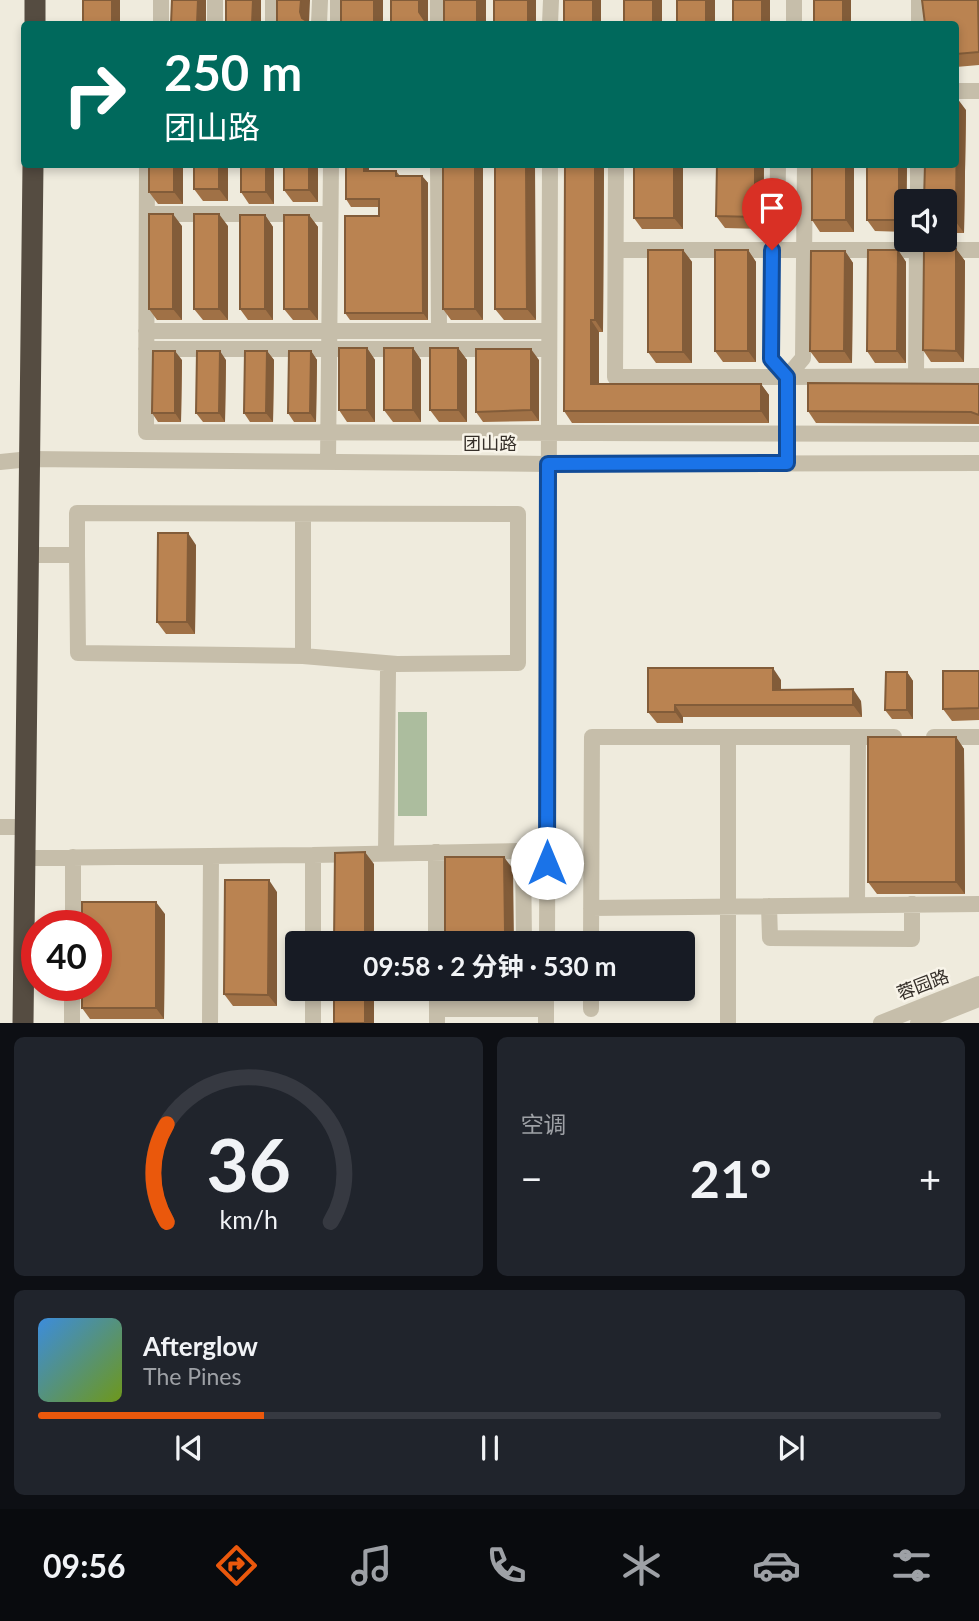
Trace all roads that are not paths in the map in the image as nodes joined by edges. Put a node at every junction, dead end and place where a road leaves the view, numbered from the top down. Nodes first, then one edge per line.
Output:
1 (35, 0) edge
2 (161, 0) edge
3 (215, 0) edge
4 (273, 0) edge
5 (320, 0) edge
6 (338, 0) edge
7 (438, 0) edge
8 (551, 0) edge
9 (794, 0) edge
10 (919, 0) edge
11 (35, 21) edge
12 (161, 21) edge
13 (215, 21) edge
14 (273, 21) edge
15 (319, 21) edge
16 (338, 21) edge
17 (438, 21) edge
18 (550, 21) edge
19 (794, 21) edge
20 (919, 21) edge
21 (959, 91) edge
22 (979, 91) edge
23 (33, 168) edge
24 (146, 168) edge
25 (331, 168) edge
26 (438, 168) edge
27 (550, 168) edge
28 (616, 168) edge
29 (778, 168) edge
30 (805, 168) edge
31 (918, 168) edge
32 (918, 189) edge
33 (146, 215) junction
34 (330, 215) junction
35 (894, 246) edge
36 (957, 248) edge
37 (616, 250) junction
38 (772, 250) junction
39 (804, 250) junction
40 (979, 250) edge
41 (917, 252) edge
42 (146, 331) junction
43 (329, 331) junction
44 (439, 331) junction
45 (549, 331) junction
46 (146, 349) junction
47 (329, 349) junction
48 (549, 349) junction
49 (916, 376) junction
50 (979, 376) edge
51 (787, 377) junction
52 (328, 432) junction
53 (549, 433) junction
54 (787, 434) junction
55 (979, 434) edge
56 (30, 460) junction
57 (0, 462) edge
58 (328, 462) junction
59 (787, 463) junction
60 (979, 463) edge
61 (548, 464) junction
62 (303, 514) junction
63 (29, 555) junction
64 (77, 555) junction
65 (303, 656) junction
66 (388, 672) dead end
67 (728, 737) junction
68 (858, 737) junction
69 (979, 737) edge
70 (0, 827) edge
71 (26, 827) junction
72 (436, 852) junction
73 (386, 853) junction
74 (313, 855) junction
75 (211, 856) junction
76 (73, 857) junction
77 (26, 858) junction
78 (912, 904) junction
79 (979, 904) edge
80 (857, 905) junction
81 (728, 906) junction
82 (769, 906) junction
83 (591, 908) junction
84 (73, 910) edge
85 (313, 931) edge
86 (436, 931) edge
87 (524, 931) edge
88 (547, 931) edge
89 (591, 931) edge
90 (979, 984) edge
91 (979, 999) edge
92 (72, 1001) edge
93 (313, 1001) edge
94 (524, 1001) edge
95 (591, 1001) edge
96 (524, 1009) junction
97 (591, 1009) dead end
98 (436, 1016) edge
99 (546, 1016) edge
100 (23, 1023) edge
101 (72, 1023) edge
102 (210, 1023) edge
103 (313, 1023) edge
104 (728, 1023) edge
105 (881, 1023) edge
106 (918, 1023) edge

1 - 11 highway
2 - 12 street
3 - 13 street
4 - 14 street
5 - 15 street
6 - 16 street
7 - 17 street
8 - 18 street
9 - 19 street
10 - 20 street
21 - 22 street
23 - 56 highway
24 - 33 street
25 - 34 street
26 - 44 street
27 - 45 street
28 - 37 street
29 - 38 street
30 - 39 street
31 - 32 street
33 - 34 street
33 - 42 street
34 - 43 street
35 - 39 street
36 - 40 street
37 - 38 street
37 - 51 street
38 - 39 street
38 - 51 street
39 - 51 street
41 - 49 street
42 - 43 street
42 - 46 street
43 - 44 street
43 - 47 street
44 - 45 street
45 - 48 street
46 - 47 street
46 - 52 street
47 - 48 street
47 - 52 street
48 - 53 street
49 - 50 street
49 - 51 street
51 - 54 street
52 - 53 street
52 - 58 street
53 - 54 street
53 - 61 street
54 - 55 street
54 - 59 street
56 - 57 street, 团山路
56 - 58 street, 团山路
56 - 63 highway
58 - 61 street, 团山路
59 - 60 street, 团山路
59 - 61 street, 团山路
61 - 88 street
62 - 64 street
62 - 65 street
62 - 65 street
63 - 64 street
63 - 71 highway
64 - 65 street
66 - 73 street
67 - 68 street
67 - 81 street
67 - 83 street
68 - 69 street
68 - 80 street
70 - 71 street
71 - 77 highway
72 - 73 street
72 - 86 street
72 - 87 street
73 - 74 street
74 - 75 street
74 - 85 street
75 - 76 street
75 - 102 street
76 - 77 street
76 - 84 street
77 - 100 highway
78 - 79 street
78 - 80 street
78 - 82 street
80 - 82 street
81 - 82 street
81 - 83 street
81 - 104 street
83 - 89 street
90 - 105 street, 蓉园路
91 - 106 street, 蓉园路
92 - 101 street
93 - 103 street
94 - 96 street
95 - 97 street
96 - 98 street
96 - 99 street

